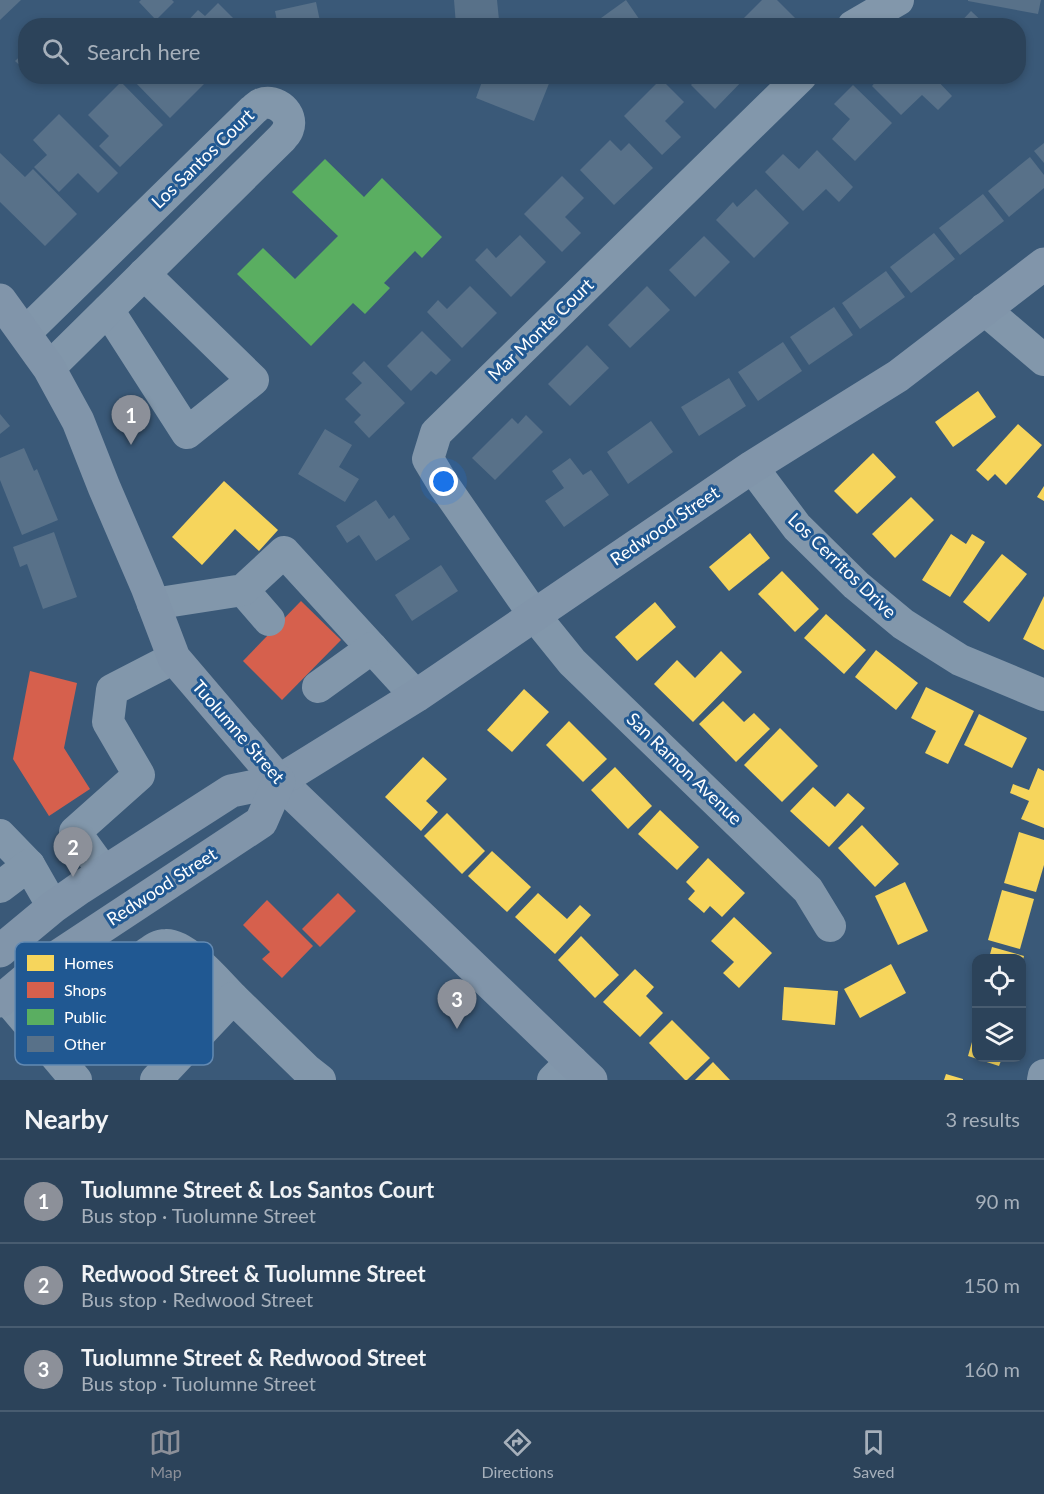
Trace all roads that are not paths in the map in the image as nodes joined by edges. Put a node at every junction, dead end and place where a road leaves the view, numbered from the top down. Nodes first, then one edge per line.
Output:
1 (898, 0) edge
2 (868, 18) edge
3 (793, 84) edge
4 (1044, 264) edge
5 (144, 274) junction
6 (0, 300) edge
7 (984, 309) junction
8 (108, 310) junction
9 (25, 333) junction
10 (1044, 360) edge
11 (49, 368) junction
12 (752, 467) junction
13 (243, 590) junction
14 (153, 604) junction
15 (534, 615) junction
16 (269, 620) dead end
17 (372, 648) junction
18 (174, 658) junction
19 (318, 687) dead end
20 (1044, 695) edge
21 (416, 696) junction
22 (279, 781) junction
23 (0, 835) edge
24 (28, 865) junction
25 (104, 872) junction
26 (0, 887) edge
27 (53, 907) junction
28 (830, 926) dead end
29 (79, 942) edge
30 (0, 951) edge
31 (213, 978) edge
32 (15, 988) edge
33 (2, 998) edge
34 (233, 998) junction
35 (15, 1011) edge
36 (213, 1019) edge
37 (64, 1065) edge
38 (170, 1065) edge
39 (572, 1074) edge
40 (1044, 1076) edge
41 (76, 1080) edge
42 (156, 1080) edge
43 (320, 1080) edge
44 (1043, 1080) edge

1 - 2 street
3 - 15 street, Mar Monte Court
4 - 7 main road, Redwood Street
5 - 8 street, Los Santos Court
5 - 8 street
5 - 9 street, Los Santos Court
6 - 9 main road, Tuolumne Street
7 - 10 street
7 - 12 main road, Redwood Street
8 - 11 street, Los Santos Court
9 - 11 main road, Tuolumne Street
11 - 14 main road, Tuolumne Street
12 - 15 main road, Redwood Street
12 - 20 street, Los Cerritos Drive
13 - 14 street
13 - 16 street
13 - 17 street
14 - 18 main road, Tuolumne Street
15 - 21 main road, Redwood Street
15 - 28 street, San Ramon Avenue
17 - 19 street
17 - 21 street
18 - 22 main road, Tuolumne Street
18 - 25 street
21 - 22 main road, Redwood Street
22 - 25 main road, Redwood Street
22 - 29 main road, Redwood Street
22 - 39 main road, Tuolumne Street
23 - 24 street
24 - 26 street
24 - 27 street
25 - 27 main road, Redwood Street
27 - 30 main road, Redwood Street
31 - 34 street
32 - 33 main road, Redwood Street
33 - 35 street
34 - 36 street
34 - 43 street
37 - 41 street
38 - 42 street
40 - 44 street

